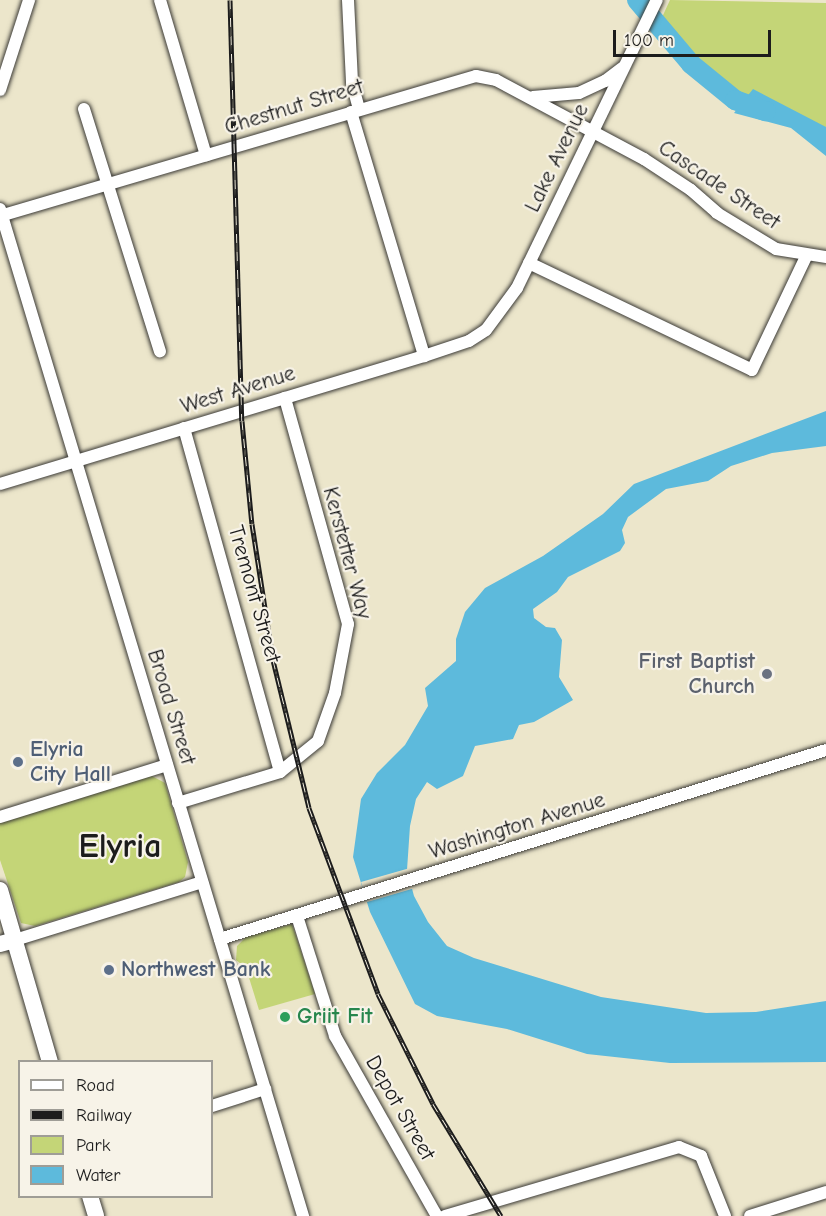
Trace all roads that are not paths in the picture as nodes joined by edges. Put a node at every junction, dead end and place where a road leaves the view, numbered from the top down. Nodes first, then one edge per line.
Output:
1 (29, 0) edge
2 (160, 0) edge
3 (348, 0) edge
4 (657, 0) edge
5 (626, 65) junction
6 (0, 90) edge
7 (529, 97) junction
8 (84, 109) dead end
9 (355, 111) junction
10 (593, 130) junction
11 (206, 155) junction
12 (109, 185) junction
13 (1, 214) edge
14 (806, 256) junction
15 (826, 257) edge
16 (529, 263) junction
17 (486, 330) joint
18 (160, 351) dead end
19 (424, 356) junction
20 (285, 398) junction
21 (184, 428) junction
22 (75, 461) junction
23 (0, 484) edge
24 (826, 750) edge
25 (167, 765) junction
26 (280, 772) junction
27 (178, 803) junction
28 (0, 817) edge
29 (202, 882) junction
30 (0, 890) edge
31 (297, 916) junction
32 (219, 939) junction
33 (7, 942) edge
34 (49, 1060) edge
35 (265, 1089) junction
36 (213, 1106) edge
37 (826, 1192) edge
38 (90, 1198) edge
39 (96, 1216) edge
40 (303, 1216) edge
41 (438, 1216) edge
42 (445, 1216) edge
43 (725, 1216) edge
44 (750, 1216) edge

1 - 6 street
2 - 11 street
3 - 9 street
4 - 5 street, Lake Avenue
5 - 7 street
5 - 10 street, Lake Avenue
7 - 9 street, Chestnut Street
7 - 10 street, Chestnut Street
8 - 12 street
9 - 11 street, Chestnut Street
9 - 19 street
10 - 14 street, Cascade Street
10 - 16 street, Lake Avenue
11 - 12 street, Chestnut Street
12 - 13 street, Chestnut Street
12 - 18 street
13 - 22 street, Broad Street
14 - 15 street, Cascade Street
14 - 16 street
16 - 17 street, Lake Avenue
17 - 19 street, West Avenue
19 - 20 street, West Avenue
20 - 21 street, West Avenue
20 - 26 street, Kerstetter Way
21 - 22 street, West Avenue
21 - 26 street, Tremont Street
22 - 23 street, West Avenue
22 - 25 street, Broad Street
24 - 31 street, Washington Avenue
25 - 27 street, Broad Street
25 - 28 street
26 - 27 street, Kerstetter Way
27 - 29 street, Broad Street
29 - 32 street, Broad Street
29 - 33 street
30 - 33 main road
31 - 32 street, Washington Avenue
31 - 41 street, Depot Street
32 - 35 street, Broad Street
33 - 34 main road
35 - 36 street
35 - 40 street, Broad Street
37 - 44 street
38 - 39 main road
42 - 43 street

